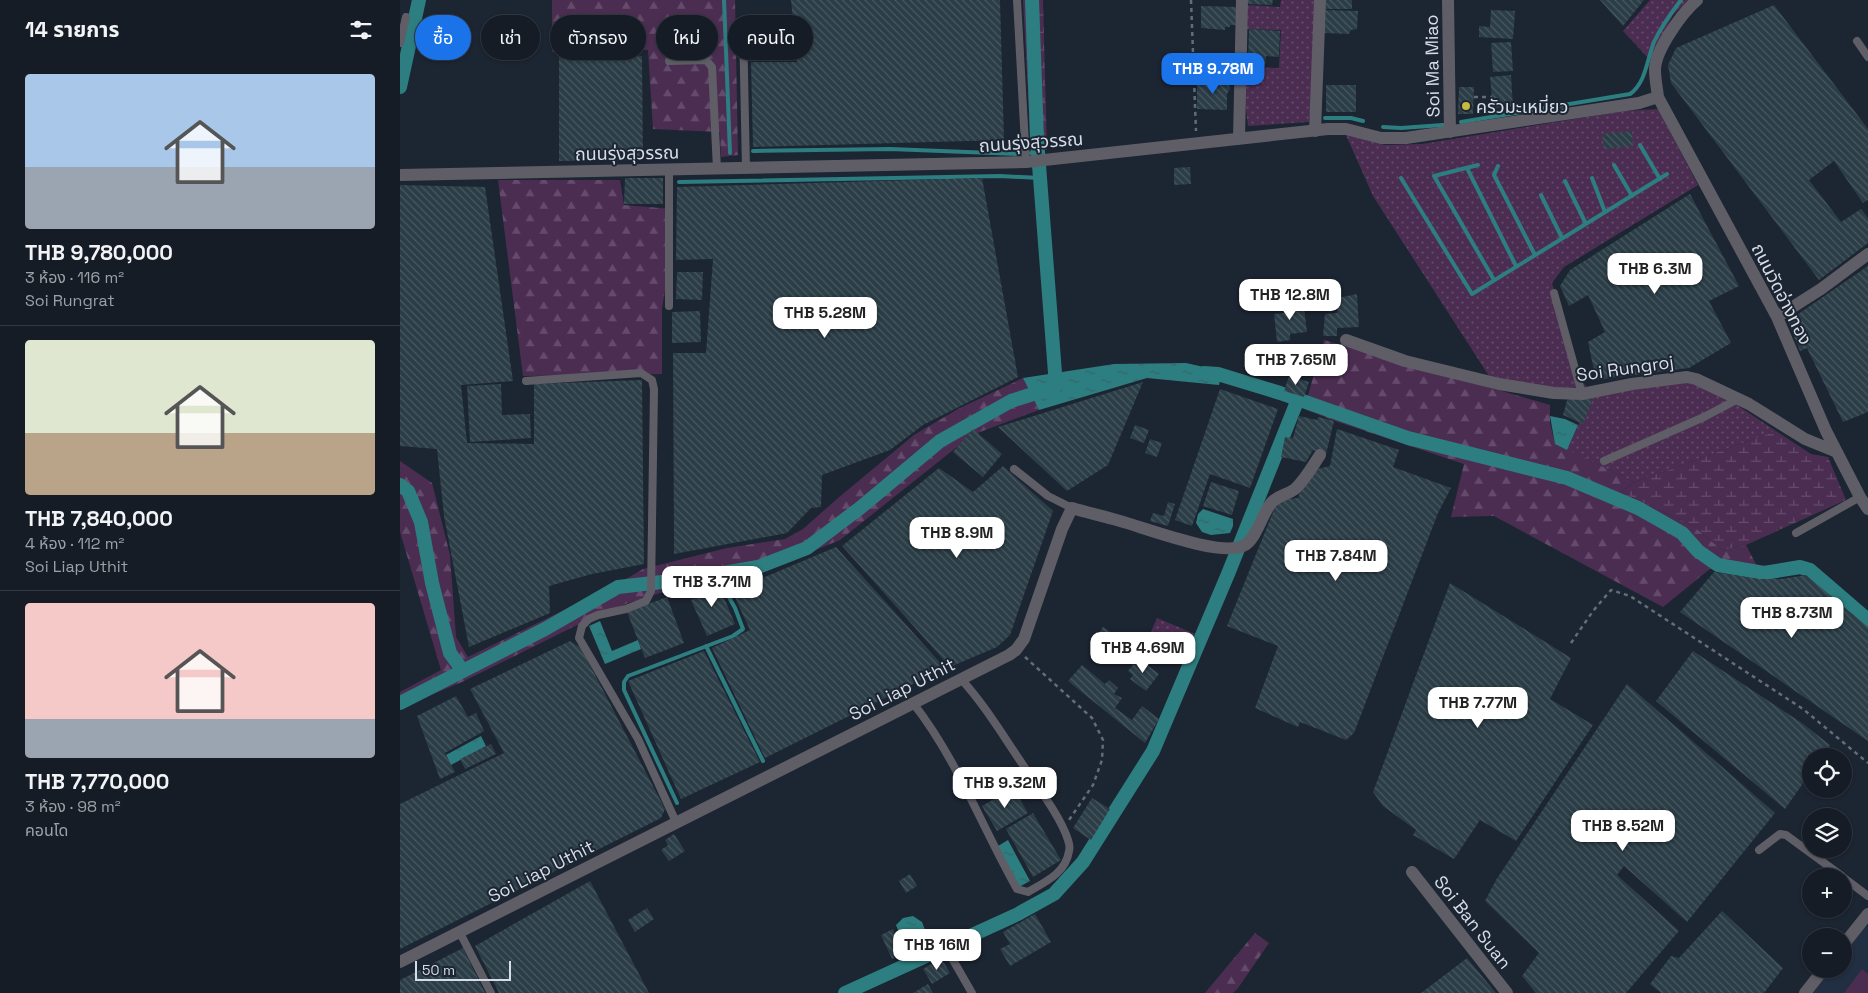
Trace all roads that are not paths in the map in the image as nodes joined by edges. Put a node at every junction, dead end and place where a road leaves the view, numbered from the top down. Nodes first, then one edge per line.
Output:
1 (1017, 0) edge
2 (1242, 0) edge
3 (1320, 0) edge
4 (1448, 0) edge
5 (1696, 0) edge
6 (406, 17) dead end
7 (1857, 42) dead end
8 (400, 43) edge
9 (1868, 56) edge
10 (744, 60) edge
11 (669, 61) dead end
12 (1658, 97) junction
13 (1316, 130) junction
14 (1450, 132) junction
15 (1239, 139) junction
16 (1027, 162) junction
17 (718, 169) junction
18 (746, 169) junction
19 (668, 171) junction
20 (400, 175) edge
21 (1868, 254) edge
22 (1554, 293) dead end
23 (669, 306) dead end
24 (1777, 317) junction
25 (1346, 340) dead end
26 (526, 381) dead end
27 (1582, 394) junction
28 (1738, 399) junction
29 (1837, 452) junction
30 (1320, 455) dead end
31 (1604, 461) dead end
32 (1014, 469) dead end
33 (1860, 497) junction
34 (1072, 508) junction
35 (1868, 509) edge
36 (1796, 533) dead end
37 (961, 679) junction
38 (913, 703) junction
39 (676, 822) junction
40 (1759, 850) dead end
41 (1831, 868) edge
42 (1412, 872) dead end
43 (1852, 884) edge
44 (1868, 896) edge
45 (1868, 914) edge
46 (459, 931) junction
47 (1852, 934) edge
48 (949, 953) dead end
49 (400, 962) edge
50 (1817, 978) edge
51 (491, 993) edge
52 (972, 993) edge
53 (1507, 993) edge
54 (1805, 993) edge

1 - 16 lane
2 - 15 street
3 - 13 street
4 - 14 street, Soi Ma Miao
5 - 12 street
6 - 8 lane
7 - 9 lane
10 - 18 lane
11 - 17 lane
12 - 14 street, ถนนรุ่งสุวรรณ
12 - 24 street, ถนนวัดอ่างทอง
13 - 14 street, ถนนรุ่งสุวรรณ
13 - 15 street, ถนนรุ่งสุวรรณ
15 - 16 street, ถนนรุ่งสุวรรณ
16 - 18 street, ถนนรุ่งสุวรรณ
17 - 18 street, ถนนรุ่งสุวรรณ
17 - 19 street, ถนนรุ่งสุวรรณ
19 - 20 street, ถนนรุ่งสุวรรณ
19 - 23 lane
21 - 24 street
22 - 27 lane
24 - 29 street, ถนนวัดอ่างทอง
25 - 27 street, Soi Rungroj
26 - 39 lane
27 - 28 street, Soi Rungroj
28 - 29 street, Soi Rungroj
28 - 31 lane
29 - 33 street, ถนนวัดอ่างทอง
30 - 34 street
32 - 34 lane
33 - 35 street, ถนนวัดอ่างทอง
33 - 36 lane
34 - 37 street, Soi Liap Uthit
37 - 38 street, Soi Liap Uthit
37 - 38 lane
38 - 39 street, Soi Liap Uthit
39 - 46 street, Soi Liap Uthit
40 - 41 lane
42 - 53 street, Soi Ban Suan
43 - 44 lane
45 - 47 street
46 - 49 street, Soi Liap Uthit
46 - 51 lane
48 - 52 lane
50 - 54 street

